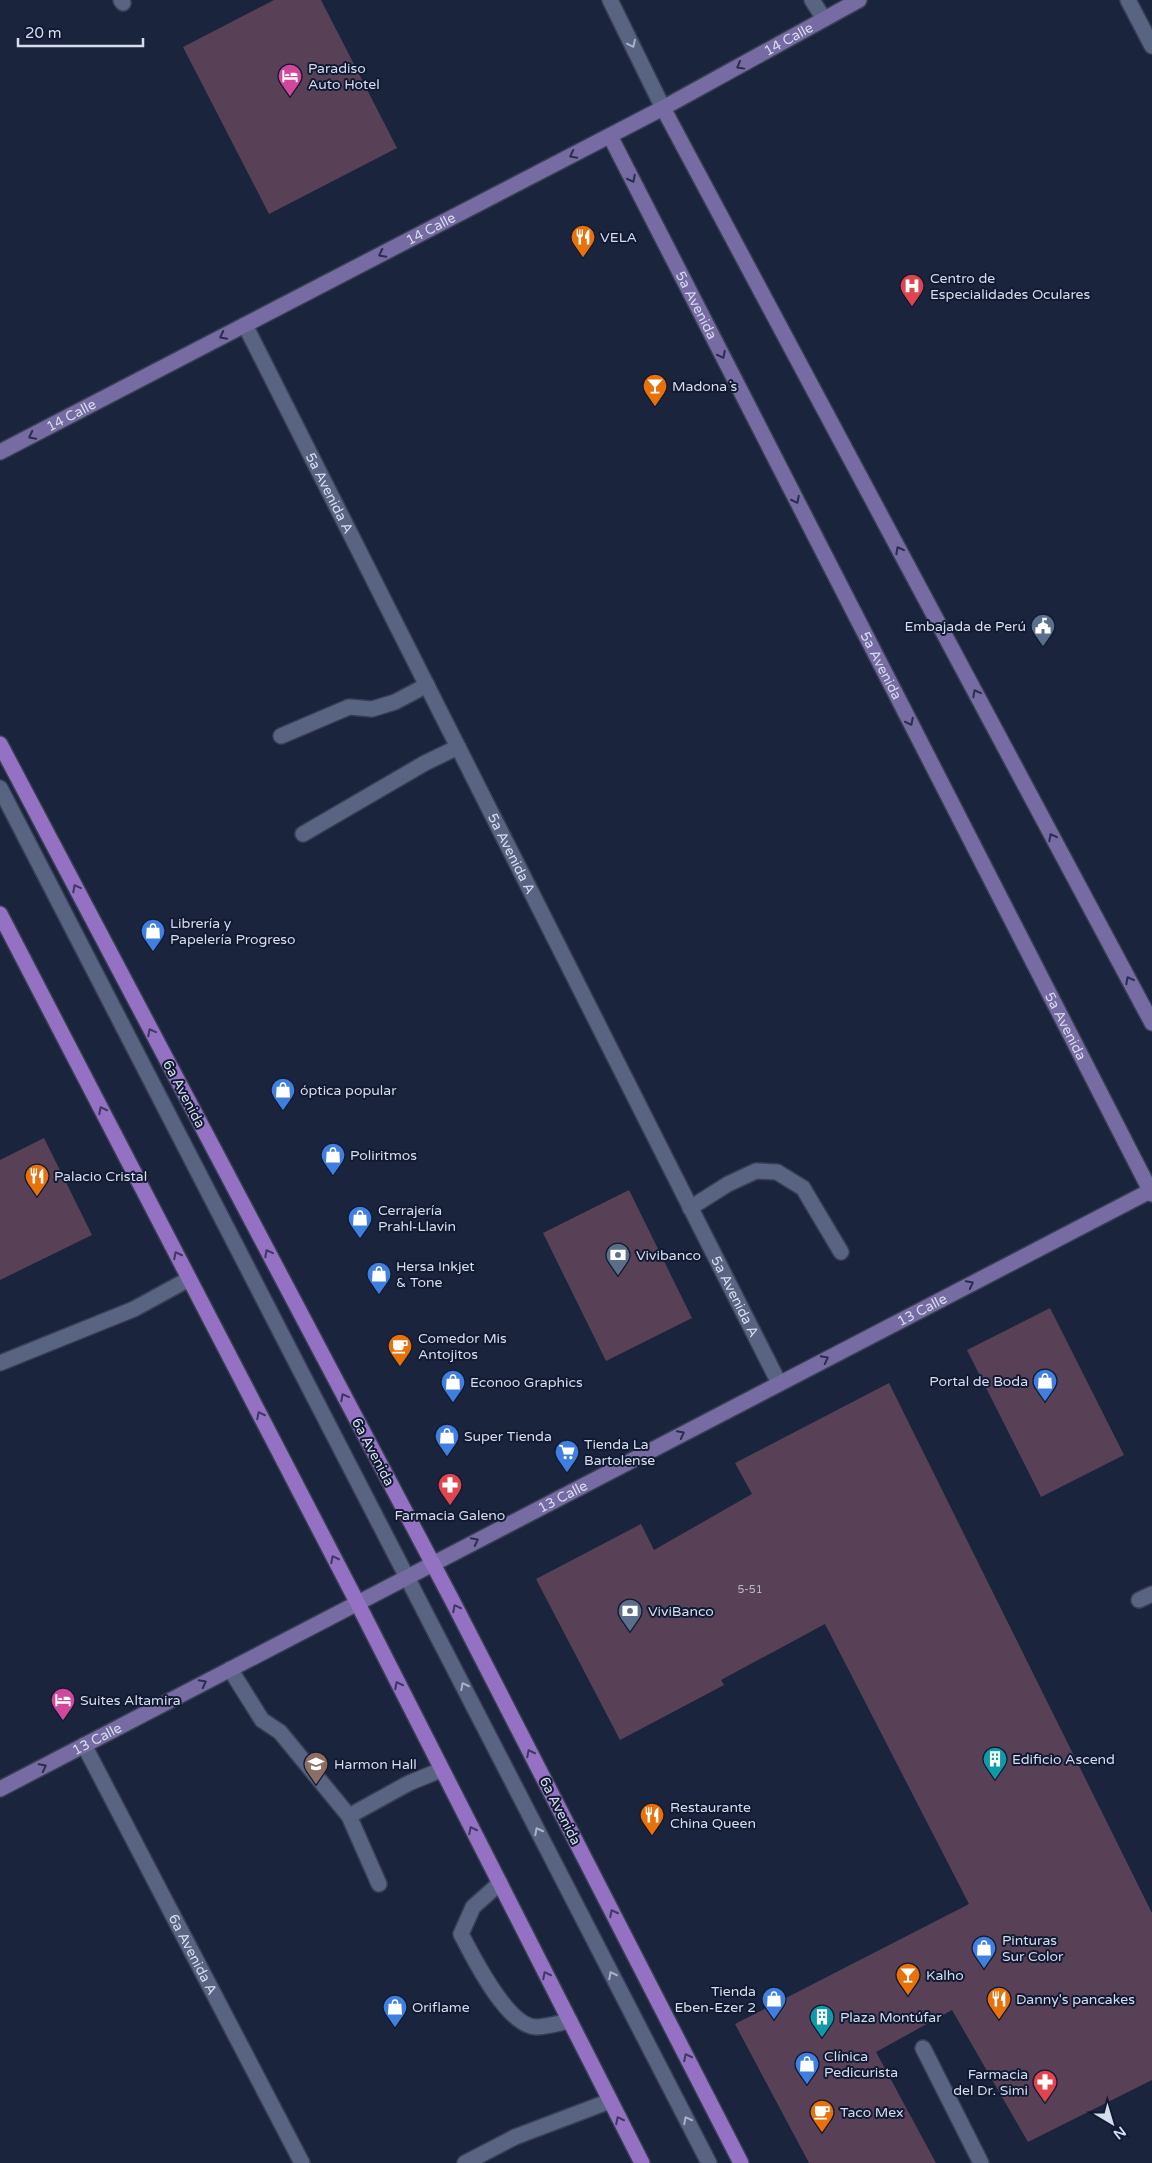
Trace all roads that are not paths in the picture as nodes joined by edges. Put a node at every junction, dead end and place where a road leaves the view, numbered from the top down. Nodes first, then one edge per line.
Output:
1 (610, 0) edge
2 (812, 0) edge
3 (859, 0) edge
4 (1128, 0) edge
5 (824, 19) junction
6 (1152, 46) edge
7 (663, 108) junction
8 (610, 136) junction
9 (245, 325) junction
10 (0, 452) edge
11 (427, 685) junction
12 (281, 736) dead end
13 (0, 744) edge
14 (458, 747) junction
15 (0, 788) edge
16 (303, 834) dead end
17 (0, 914) edge
18 (1152, 1023) edge
19 (1151, 1192) edge
20 (690, 1208) junction
21 (841, 1252) dead end
22 (189, 1279) junction
23 (0, 1363) edge
24 (779, 1383) junction
25 (432, 1564) junction
26 (407, 1576) junction
27 (357, 1602) junction
28 (230, 1668) junction
29 (84, 1745) junction
30 (442, 1770) junction
31 (0, 1790) edge
32 (349, 1816) junction
33 (379, 1884) dead end
34 (500, 1884) junction
35 (570, 2021) junction
36 (923, 2048) dead end
37 (610, 2101) junction
38 (302, 2163) edge
39 (465, 2163) edge
40 (642, 2163) edge
41 (709, 2163) edge
42 (741, 2163) edge
43 (981, 2163) edge

1 -> 7 street
2 - 5 street
3 - 5 street, 14 Calle
4 - 6 street
5 -> 7 street, 14 Calle
7 - 8 street, 14 Calle
18 -> 7 street
8 -> 9 street, 14 Calle
8 -> 19 street, 5a Avenida
9 -> 10 street, 14 Calle
9 - 11 street, 5a Avenida A
11 - 12 street
11 - 14 street, 5a Avenida A
25 -> 13 main road, 6a Avenida
14 - 16 street
14 - 20 street, 5a Avenida A
15 - 26 street
22 -> 17 main road
24 -> 19 street, 13 Calle
20 - 21 street
20 - 24 street, 5a Avenida A
22 - 23 street
27 -> 22 main road
25 -> 24 street, 13 Calle
25 - 26 street, 13 Calle
42 -> 25 main road, 6a Avenida
26 - 27 street, 13 Calle
41 -> 26 street
27 - 28 street, 13 Calle
30 -> 27 main road
29 -> 28 street, 13 Calle
28 - 32 street
31 -> 29 street, 13 Calle
29 - 38 street, 6a Avenida A
30 - 32 street
34 -> 30 main road
32 - 33 street
35 -> 34 main road
34 - 35 street
35 - 37 main road
36 - 43 street
37 - 39 street
40 -> 37 main road

